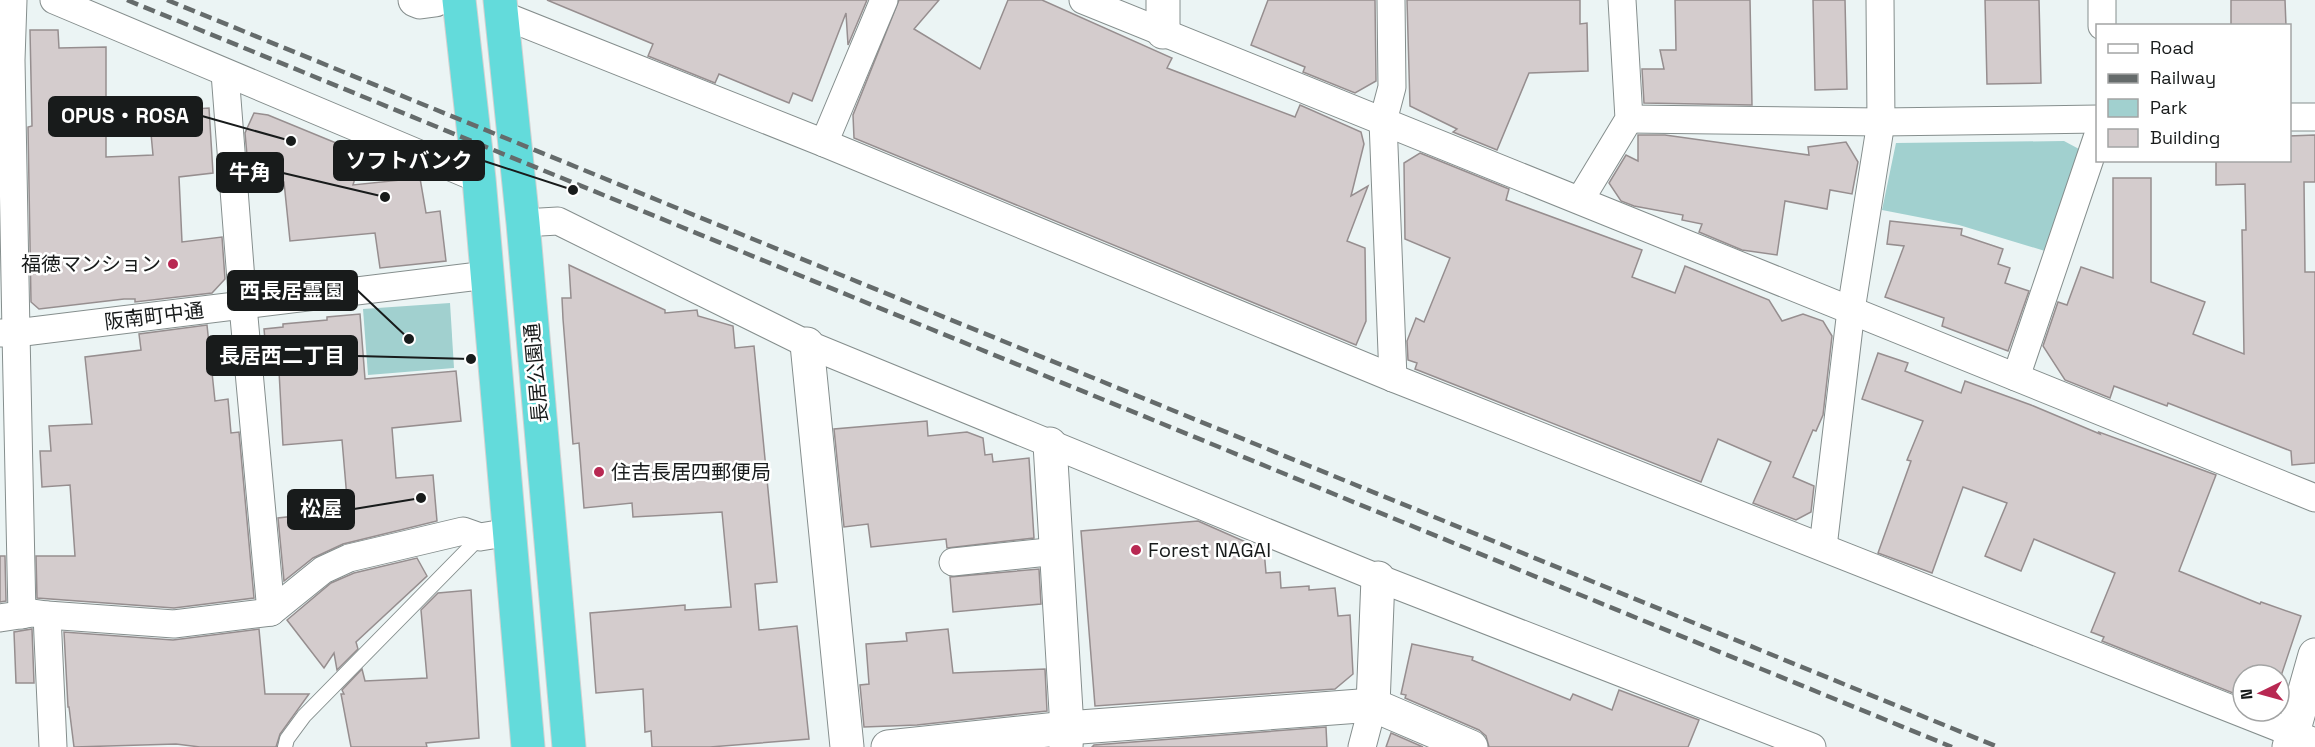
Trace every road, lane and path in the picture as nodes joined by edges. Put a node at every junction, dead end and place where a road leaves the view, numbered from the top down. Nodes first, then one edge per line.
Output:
1 (13, 0) edge
2 (54, 0) edge
3 (414, 0) edge
4 (435, 0) edge
5 (459, 0) edge
6 (884, 0) edge
7 (1083, 0) edge
8 (1163, 0) edge
9 (1391, 0) edge
10 (1622, 0) edge
11 (1880, 0) edge
12 (2102, 0) edge
13 (500, 7) edge
14 (2102, 24) edge
15 (1163, 32) junction
16 (6, 60) edge
17 (225, 73) junction
18 (2291, 117) edge
19 (2315, 117) edge
20 (1629, 119) junction
21 (2096, 119) edge
22 (1383, 121) junction
23 (1881, 122) junction
24 (2096, 138) edge
25 (824, 143) junction
26 (479, 179) junction
27 (1580, 200) junction
28 (523, 223) junction
29 (487, 275) junction
30 (243, 306) junction
31 (1851, 310) junction
32 (8, 333) edge
33 (807, 344) junction
34 (2016, 377) junction
35 (1393, 378) junction
36 (1050, 444) junction
37 (2315, 498) edge
38 (495, 535) junction
39 (1823, 547) junction
40 (1057, 551) junction
41 (953, 562) dead end
42 (1378, 578) junction
43 (271, 612) junction
44 (23, 616) edge
45 (2315, 655) edge
46 (1373, 705) junction
47 (1067, 738) edge
48 (2299, 740) edge
49 (1804, 745) edge
50 (53, 747) edge
51 (285, 747) edge
52 (528, 747) edge
53 (569, 747) edge
54 (847, 747) edge
55 (888, 747) edge
56 (1362, 747) edge
57 (1471, 747) edge

1 - 16 street
2 - 17 street
3 - 4 street
5 - 26 highway, 長居公園通
6 - 25 street
7 - 15 street
8 - 15 street
9 - 22 street
10 - 20 street
11 - 23 street
12 - 14 street
13 - 25 street
13 - 28 highway, 長居公園通
15 - 22 street
16 - 32 street
17 - 26 street
17 - 30 street
18 - 19 street
20 - 23 street
20 - 27 street
21 - 23 street
22 - 27 street
22 - 35 street
23 - 31 street
24 - 34 street
25 - 35 street
26 - 29 highway, 長居公園通
27 - 31 street
28 - 33 street
28 - 53 highway, 長居公園通
29 - 30 street, 阪南町中通
29 - 38 highway, 長居公園通
30 - 32 street, 阪南町中通
30 - 43 street
31 - 34 street
31 - 39 street
32 - 44 street
33 - 36 street
33 - 54 street
34 - 37 street
35 - 39 street
36 - 40 street
36 - 42 street
38 - 43 street
38 - 51 lane
38 - 52 highway, 長居公園通
39 - 48 street
40 - 41 street
40 - 47 street
42 - 46 street
42 - 49 street
43 - 44 street
44 - 50 street
45 - 48 street
46 - 47 street
46 - 56 street
46 - 57 street
47 - 55 street

